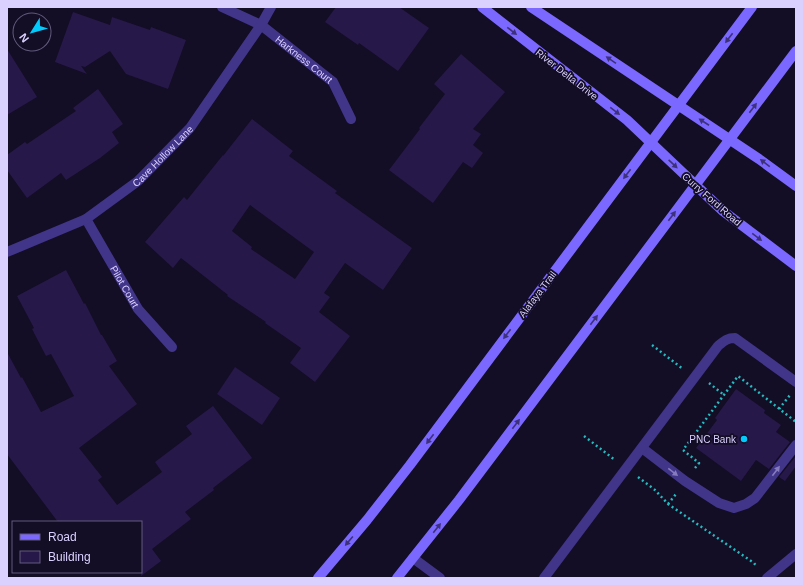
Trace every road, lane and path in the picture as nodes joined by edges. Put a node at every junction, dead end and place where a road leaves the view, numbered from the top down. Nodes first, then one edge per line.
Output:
1 (222, 7) edge
2 (271, 7) edge
3 (482, 7) edge
4 (531, 7) edge
5 (752, 7) edge
6 (261, 25) junction
7 (796, 51) edge
8 (678, 106) junction
9 (351, 119) dead end
10 (730, 139) junction
11 (650, 143) junction
12 (695, 185) junction
13 (796, 186) edge
14 (86, 218) junction
15 (7, 252) edge
16 (796, 266) edge
17 (172, 347) dead end
18 (796, 382) edge
19 (792, 393) dead end
20 (779, 408) junction
21 (796, 422) edge
22 (584, 436) dead end
23 (796, 444) edge
24 (642, 448) junction
25 (627, 468) junction
26 (685, 481) junction
27 (668, 504) junction
28 (413, 558) junction
29 (793, 561) edge
30 (754, 563) dead end
31 (318, 578) edge
32 (397, 578) edge
33 (440, 578) edge
34 (544, 578) edge
35 (767, 578) edge

1 - 6 street, Harkness Court
2 - 6 street, Cave Hollow Lane
3 -> 11 main road, River Delta Drive
8 -> 4 main road
5 -> 8 main road, Alafaya Trail
6 - 9 street, Harkness Court
6 - 14 street, Cave Hollow Lane
10 -> 7 main road
10 -> 8 main road
8 - 11 main road, Alafaya Trail
10 - 12 main road
13 -> 10 main road
11 -> 12 main road, Curry Ford Road
11 -> 31 main road, Alafaya Trail
12 -> 16 main road, Curry Ford Road
28 -> 12 main road
14 - 15 street, Cave Hollow Lane
14 - 17 street, Pilot Court
18 - 24 street
19 - 20 path
20 - 21 path
20 - 26 path
22 - 25 path
26 -> 23 street
24 - 25 street
24 -> 26 street
25 - 27 path
25 - 34 street
26 - 27 path
27 - 30 path
28 - 32 main road
28 - 33 street
29 - 35 street

